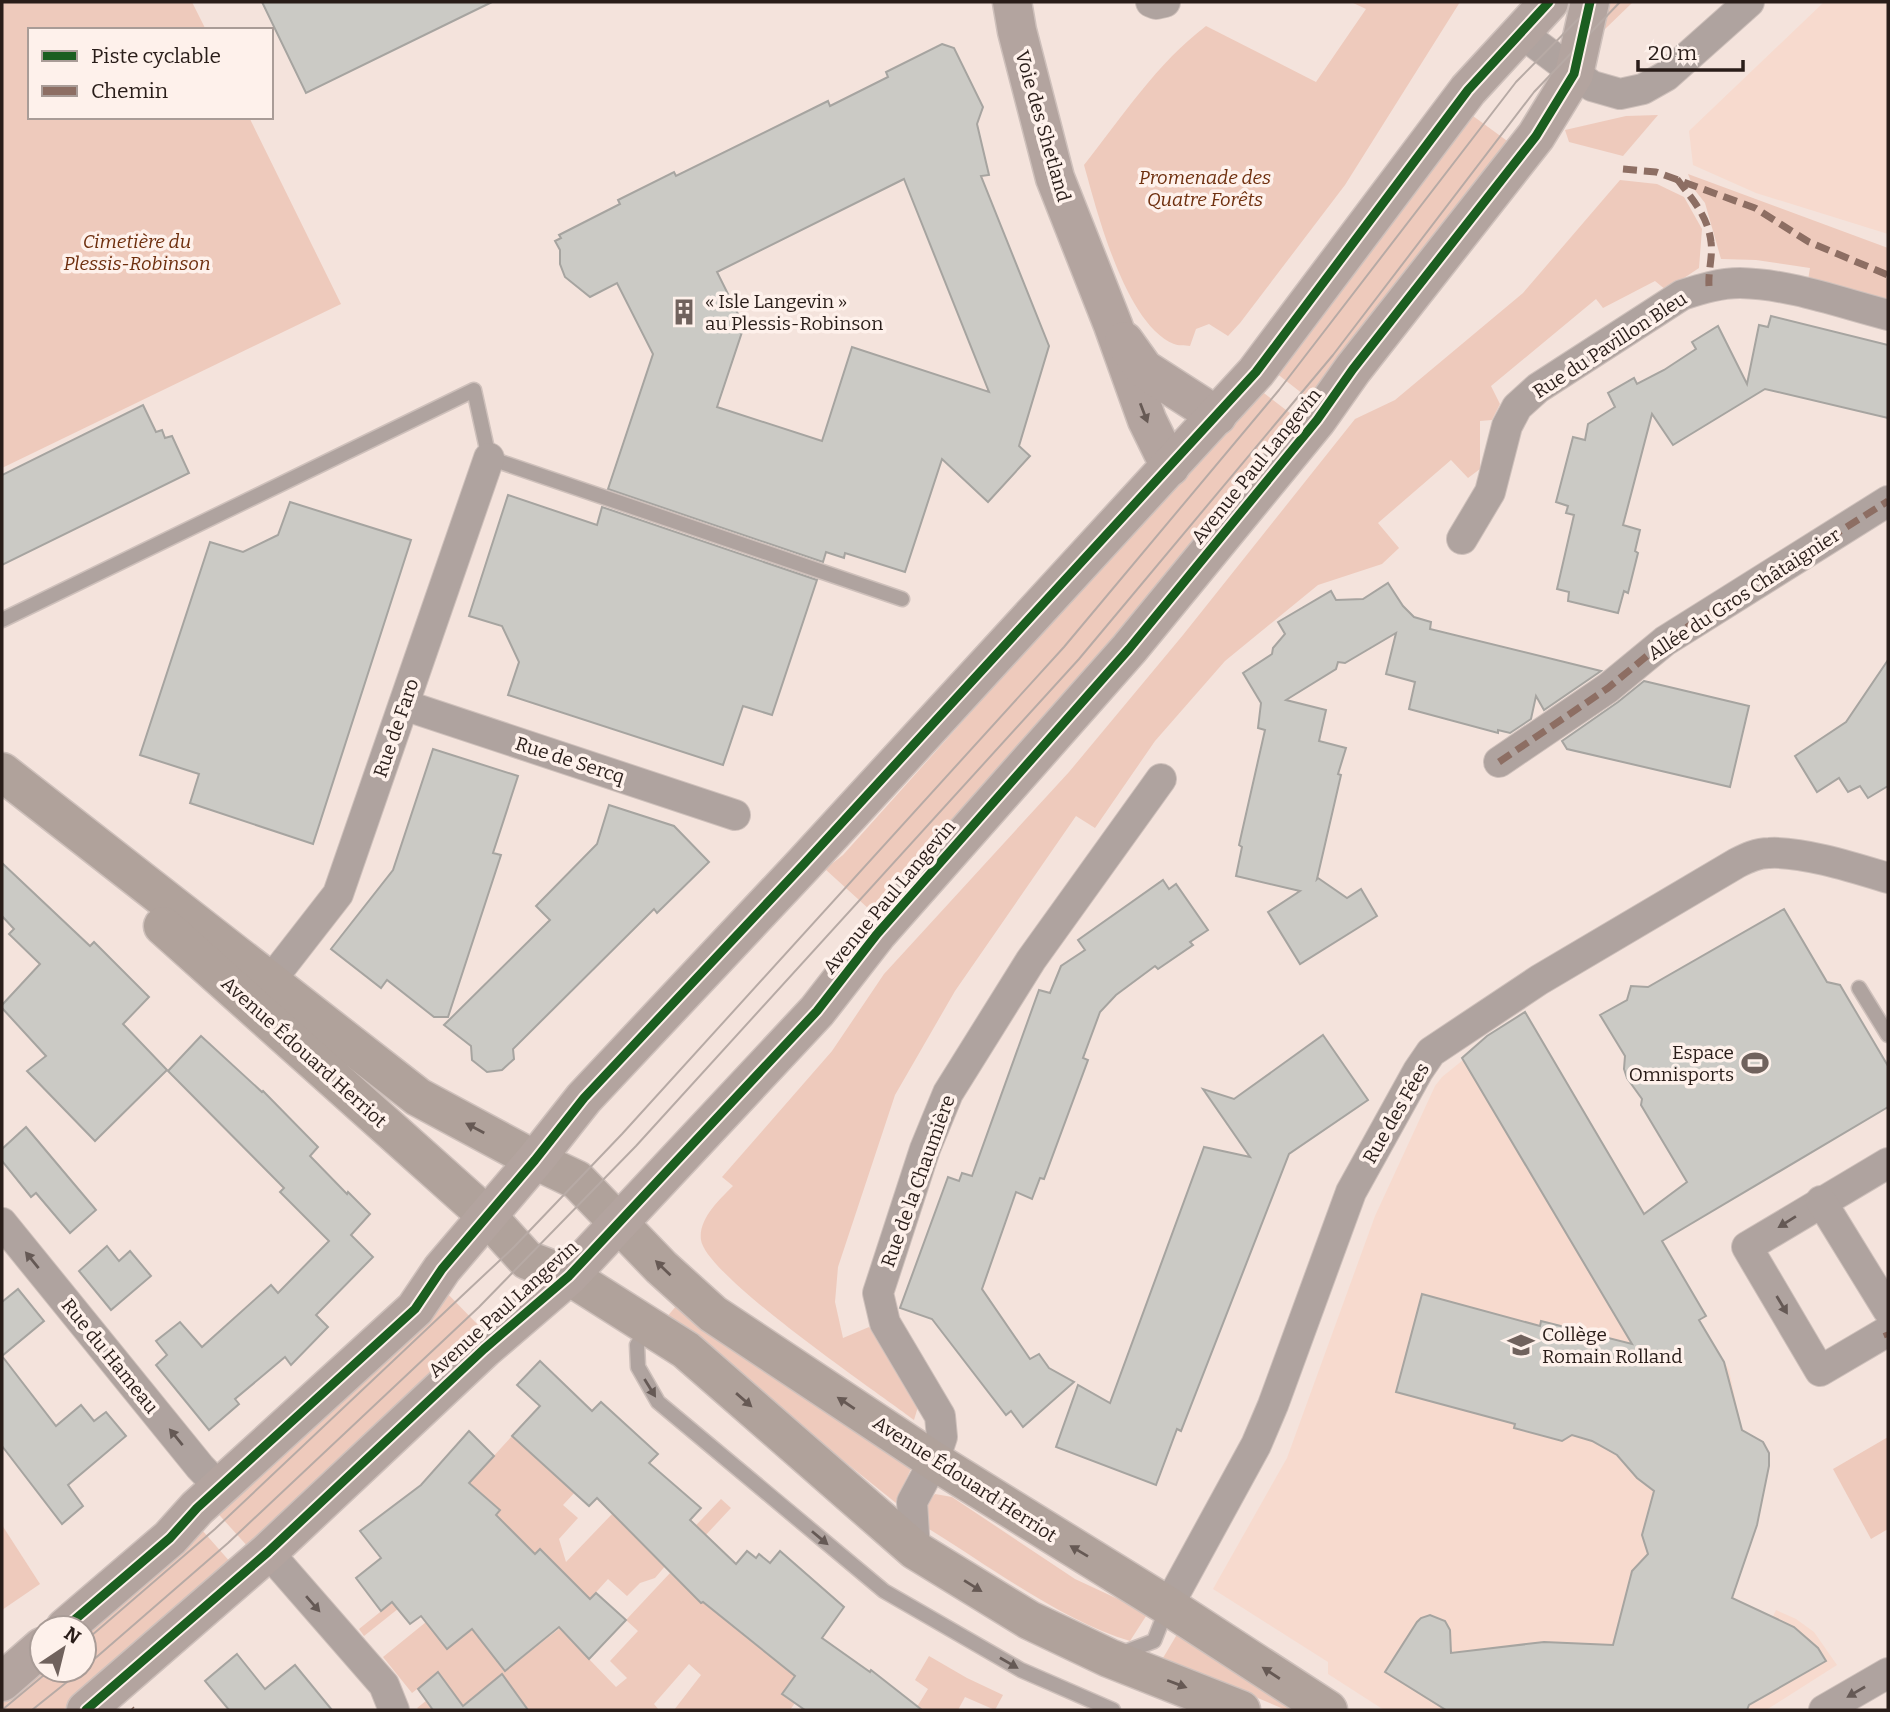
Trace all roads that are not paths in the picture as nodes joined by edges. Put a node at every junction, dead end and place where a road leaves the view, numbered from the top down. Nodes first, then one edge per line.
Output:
1 (1012, 2) edge
2 (1151, 2) edge
3 (1165, 2) edge
4 (1549, 2) edge
5 (1590, 2) edge
6 (1749, 2) edge
7 (1520, 32) junction
8 (1574, 74) junction
9 (1888, 315) edge
10 (1113, 325) junction
11 (1217, 416) junction
12 (489, 458) junction
13 (1170, 467) junction
14 (1888, 501) edge
15 (1462, 540) dead end
16 (902, 599) dead end
17 (2, 620) edge
18 (404, 705) junction
19 (1499, 762) dead end
20 (2, 772) edge
21 (1161, 779) dead end
22 (2, 782) edge
23 (735, 815) dead end
24 (1888, 878) edge
25 (121, 889) junction
26 (271, 980) junction
27 (1859, 988) dead end
28 (1888, 1035) edge
29 (536, 1160) junction
30 (1888, 1163) edge
31 (1821, 1200) junction
32 (487, 1216) junction
33 (2, 1223) edge
34 (619, 1224) junction
35 (569, 1276) junction
36 (649, 1327) junction
37 (1888, 1327) edge
38 (934, 1461) junction
39 (220, 1488) junction
40 (915, 1550) junction
41 (268, 1552) junction
42 (1168, 1606) junction
43 (81, 1614) edge
44 (28, 1657) edge
45 (1109, 1658) junction
46 (1888, 1673) edge
47 (4, 1674) edge
48 (86, 1710) edge
49 (394, 1710) edge
50 (1113, 1710) edge
51 (1241, 1710) edge
52 (1328, 1710) edge
53 (1824, 1710) edge

1 - 10 main road, Voie des Shetland
2 - 3 street
4 - 7 main road
5 - 8 main road, Avenue Paul Langevin
6 - 8 street
7 - 8 street
7 - 11 main road
8 - 34 main road, Avenue Paul Langevin
9 - 15 street, Rue du Pavillon Bleu
10 - 11 main road, Voie des Shetland
10 -> 13 main road, Voie des Shetland
11 - 13 main road
12 - 16 lane
12 - 17 lane
12 - 18 street, Rue de Faro
13 - 29 main road
14 - 19 street, Allée du Gros Châtaignier
18 - 23 street, Rue de Sercq
18 - 26 street, Rue de Faro
20 - 26 street, Avenue Édouard Herriot
21 - 38 street, Rue de la Chaumière
22 - 25 street, Avenue Édouard Herriot
24 - 42 street, Rue des Fées
25 - 26 street, Avenue Édouard Herriot
25 - 32 street, Avenue Édouard Herriot
29 -> 26 street, Avenue Édouard Herriot
27 - 28 lane
29 - 32 main road
29 - 34 street
30 - 31 street
31 - 37 street
31 -> 37 street
32 - 35 street, Avenue Paul Langevin
32 - 39 main road
39 -> 33 street, Rue du Hameau
34 - 35 main road, Avenue Paul Langevin
38 -> 34 street, Avenue Édouard Herriot
35 - 36 street
35 - 41 main road, Avenue Paul Langevin
36 -> 40 street
36 -> 50 lane
38 - 40 street, Rue de la Chaumière
42 -> 38 street, Avenue Édouard Herriot
39 - 43 main road
40 -> 45 street
41 - 48 main road, Avenue Paul Langevin
41 -> 49 street
42 - 45 lane
52 -> 42 street, Avenue Édouard Herriot
44 - 47 main road
45 -> 51 street
46 -> 53 street

